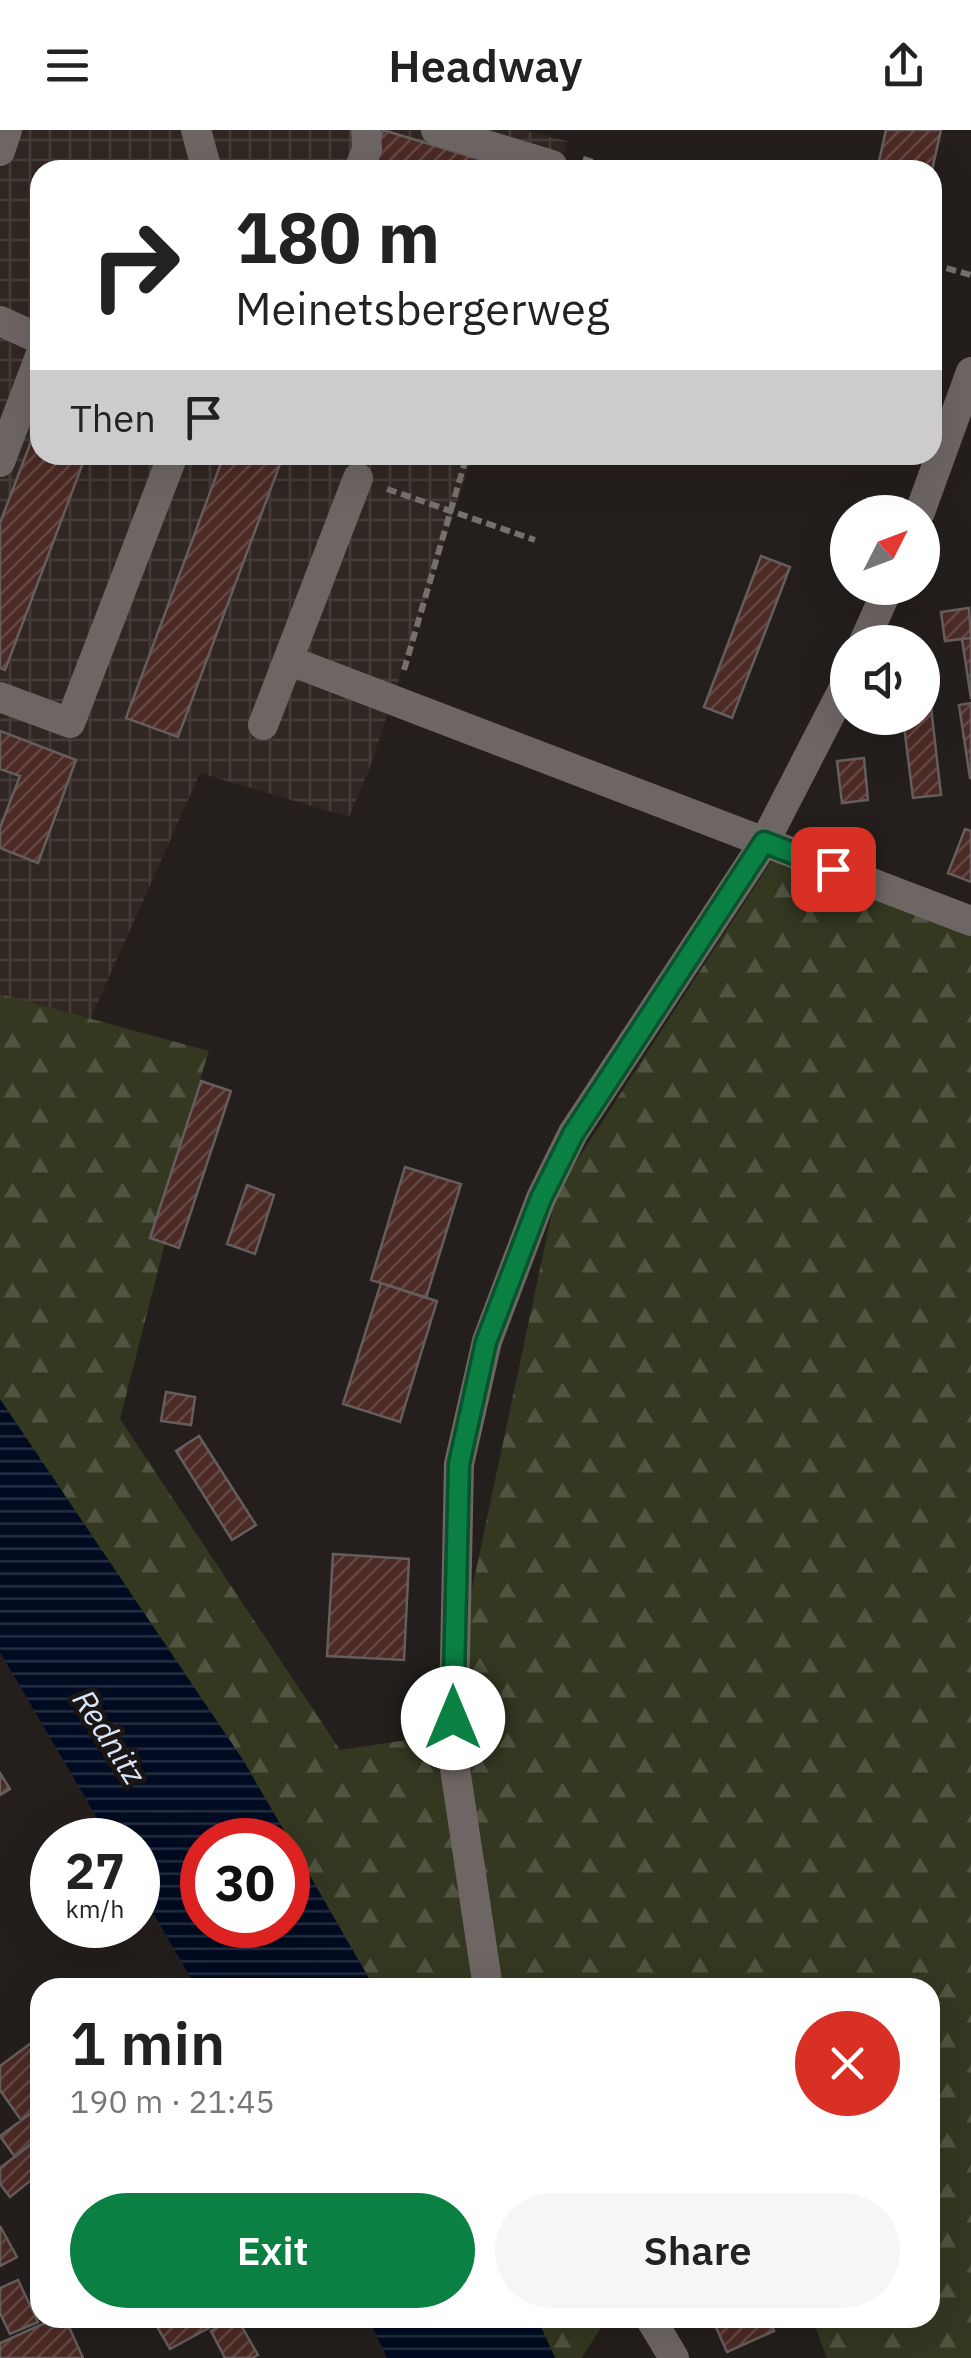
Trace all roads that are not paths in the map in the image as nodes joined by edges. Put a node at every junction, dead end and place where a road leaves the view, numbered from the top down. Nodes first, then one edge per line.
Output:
1 (8, 130) edge
2 (196, 130) edge
3 (366, 130) edge
4 (436, 130) edge
5 (0, 151) edge
6 (204, 160) edge
7 (363, 160) edge
8 (535, 160) edge
9 (0, 321) edge
10 (30, 334) edge
11 (971, 372) edge
12 (30, 382) edge
13 (942, 452) edge
14 (0, 462) edge
15 (169, 465) edge
16 (937, 465) edge
17 (358, 478) road end
18 (926, 495) edge
19 (288, 660) junction
20 (0, 697) edge
21 (830, 715) edge
22 (263, 726) dead end
23 (764, 842) junction
24 (971, 921) edge
25 (486, 1978) edge
26 (656, 2328) edge
27 (674, 2358) edge

1 - 5 street
2 - 6 street
3 - 7 street
4 - 8 street
9 - 10 street
11 - 13 street
12 - 14 street
15 - 20 street
16 - 18 street
17 - 19 street
19 - 22 street
19 - 23 street
21 - 23 street
23 - 24 street
23 - 25 street
26 - 27 street

